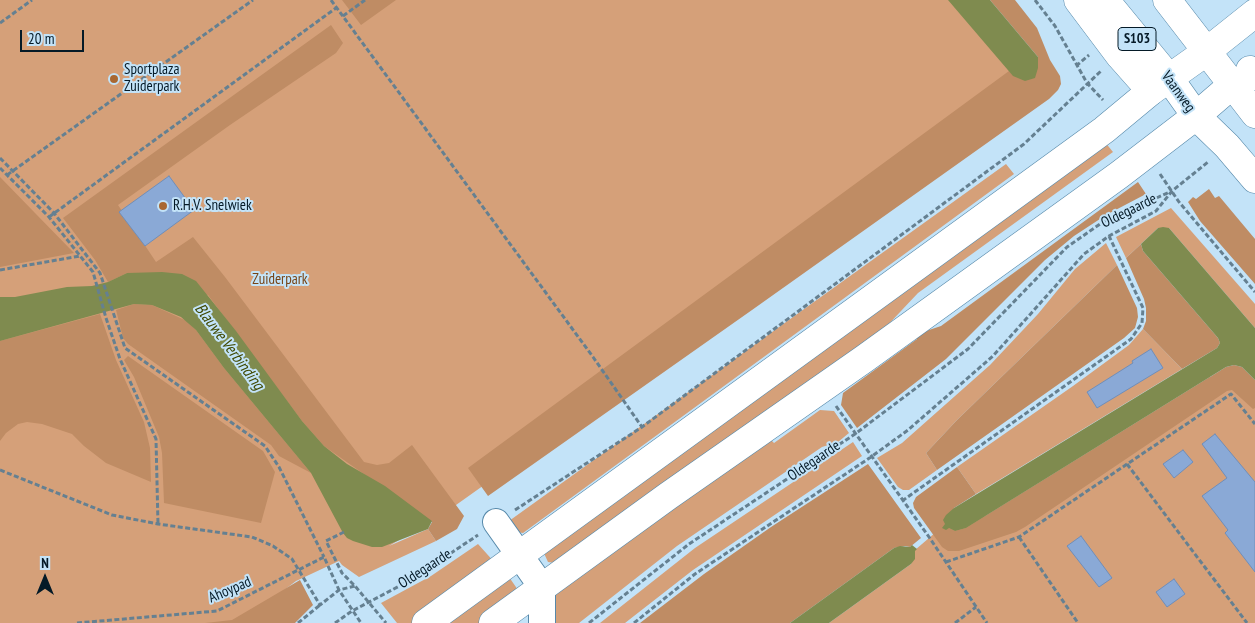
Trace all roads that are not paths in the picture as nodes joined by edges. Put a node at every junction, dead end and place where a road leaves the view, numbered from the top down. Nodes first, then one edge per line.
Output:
1 (1078, 0) edge
2 (1105, 0) edge
3 (1167, 0) edge
4 (1255, 13) edge
5 (1206, 52) junction
6 (1248, 74) edge
7 (1160, 85) junction
8 (1255, 114) edge
9 (1196, 116) junction
10 (1255, 179) edge
11 (496, 522) road end
12 (519, 555) junction
13 (542, 587) junction
14 (426, 623) edge
15 (493, 623) edge
16 (542, 623) edge

1 - 7 main road
2 - 7 main road, Vaanweg / S103
3 - 5 main road
4 - 5 main road
5 - 6 main road
5 - 7 main road
6 - 8 main road
6 - 9 main road, Oldegaarde
7 - 9 main road, Vaanweg / S103
7 - 12 main road
9 - 10 main road, Vaanweg / S103
9 - 13 main road, Oldegaarde
11 - 12 street
12 - 13 street
12 - 14 main road
13 - 15 main road, Oldegaarde
13 - 16 street

